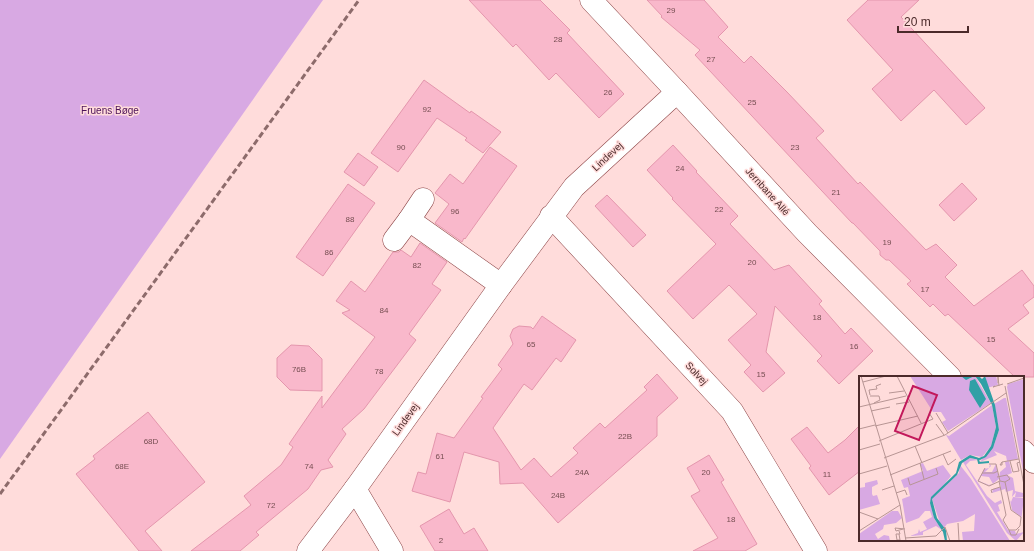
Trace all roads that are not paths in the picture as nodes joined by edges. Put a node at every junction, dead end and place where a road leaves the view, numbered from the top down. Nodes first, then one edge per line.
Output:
1 (591, 0) edge
2 (677, 92) junction
3 (423, 199) dead end
4 (551, 216) junction
5 (409, 220) junction
6 (394, 240) dead end
7 (501, 286) junction
8 (949, 376) edge
9 (1024, 452) edge
10 (1034, 462) edge
11 (355, 489) junction
12 (308, 551) edge
13 (392, 551) edge
14 (816, 551) edge

1 - 2 street, Jernbane Allé
2 - 4 street, Lindevej
2 - 8 street, Jernbane Allé
3 - 5 street
4 - 7 street, Lindevej
4 - 14 street, Solvej
5 - 6 street
5 - 7 street
7 - 11 street, Lindevej
9 - 10 street
11 - 12 street, Lindevej
11 - 13 street

